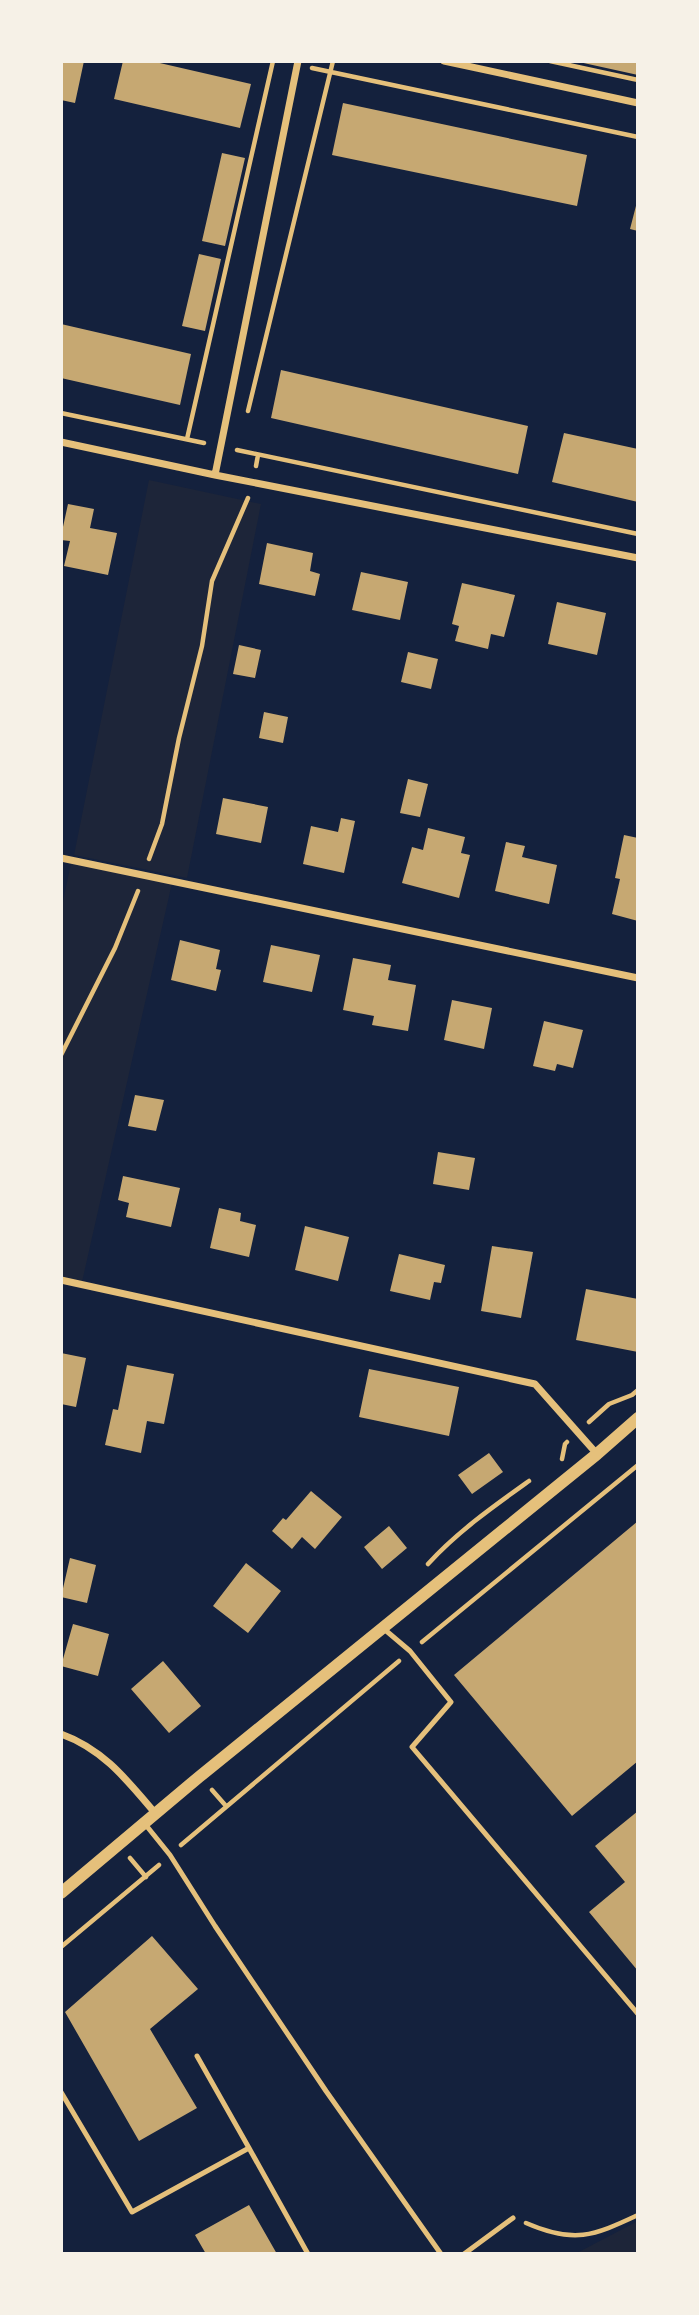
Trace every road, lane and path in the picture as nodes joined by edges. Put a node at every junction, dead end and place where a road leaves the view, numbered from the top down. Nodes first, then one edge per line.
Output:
1 (273, 61) edge
2 (333, 61) edge
3 (444, 61) edge
4 (550, 61) edge
5 (298, 63) edge
6 (331, 72) junction
7 (638, 80) edge
8 (638, 103) edge
9 (638, 137) edge
10 (61, 413) edge
11 (245, 422) dead end
12 (187, 439) junction
13 (61, 442) edge
14 (242, 443) dead end
15 (219, 447) junction
16 (242, 451) junction
17 (215, 475) junction
18 (250, 494) dead end
19 (638, 534) edge
20 (638, 558) edge
21 (61, 858) edge
22 (143, 876) junction
23 (638, 978) edge
24 (61, 1055) edge
25 (61, 1280) edge
26 (638, 1418) edge
27 (597, 1454) junction
28 (638, 1465) edge
29 (382, 1628) junction
30 (410, 1651) junction
31 (61, 1734) edge
32 (155, 1813) junction
33 (144, 1822) junction
34 (170, 1855) junction
35 (61, 1892) edge
36 (61, 1947) edge
37 (638, 2014) edge
38 (197, 2056) dead end
39 (61, 2092) edge
40 (249, 2148) junction
41 (638, 2215) edge
42 (513, 2218) joint
43 (309, 2254) edge
44 (441, 2254) edge
45 (464, 2254) edge

1 - 12 path
2 - 6 path
3 - 8 street
4 - 7 path
5 - 6 path
5 - 15 street
6 - 9 path
6 - 11 path
10 - 12 path
12 - 15 path
13 - 17 street
14 - 16 path
15 - 16 path
15 - 17 street
16 - 19 path
17 - 20 street
18 - 22 path
21 - 22 street
22 - 23 street
22 - 24 path
25 - 27 street
26 - 27 street
27 - 29 street
28 - 30 path
29 - 30 lane
29 - 32 street
30 - 34 path
30 - 37 lane
31 - 32 street
32 - 33 street
33 - 34 lane
33 - 35 street
34 - 36 path
34 - 44 lane
38 - 40 lane
39 - 40 lane
40 - 43 lane
41 - 42 path
42 - 45 lane

